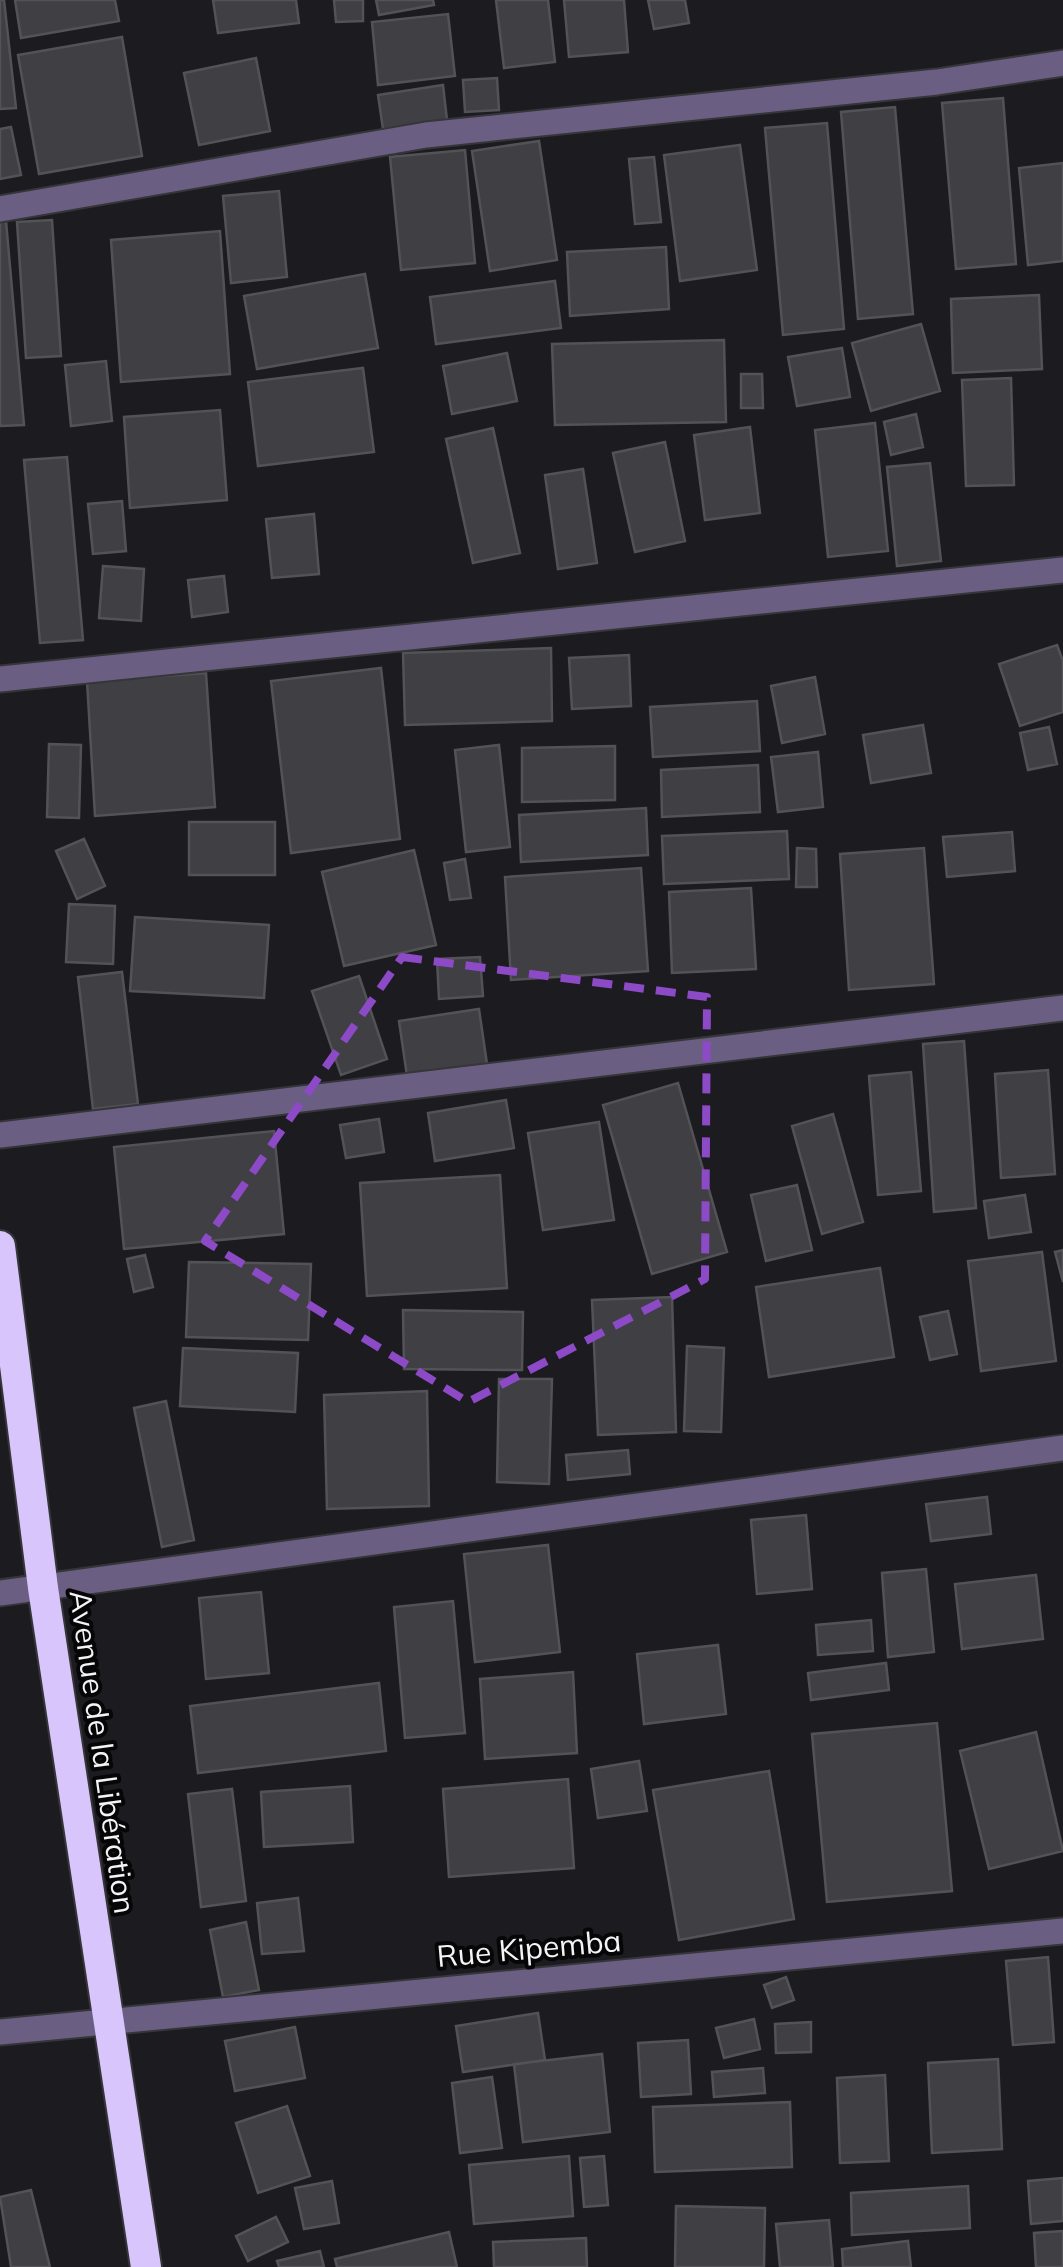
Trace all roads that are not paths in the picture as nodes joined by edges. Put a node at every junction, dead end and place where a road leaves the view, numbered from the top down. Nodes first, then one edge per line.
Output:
1 (1063, 63) edge
2 (0, 209) edge
3 (1063, 570) edge
4 (0, 679) edge
5 (1063, 1008) edge
6 (0, 1134) edge
7 (0, 1246) edge
8 (1063, 1448) edge
9 (43, 1588) junction
10 (0, 1593) edge
11 (1063, 1931) edge
12 (105, 2019) junction
13 (0, 2032) edge
14 (146, 2267) edge

1 - 2 street
3 - 4 street
5 - 6 street
7 - 9 highway, Avenue de la Libération
8 - 9 street
9 - 10 street
9 - 12 highway, Avenue de la Libération
11 - 12 street, Rue Kipemba
12 - 13 street, Rue Kipemba
12 - 14 highway, Avenue de la Libération

